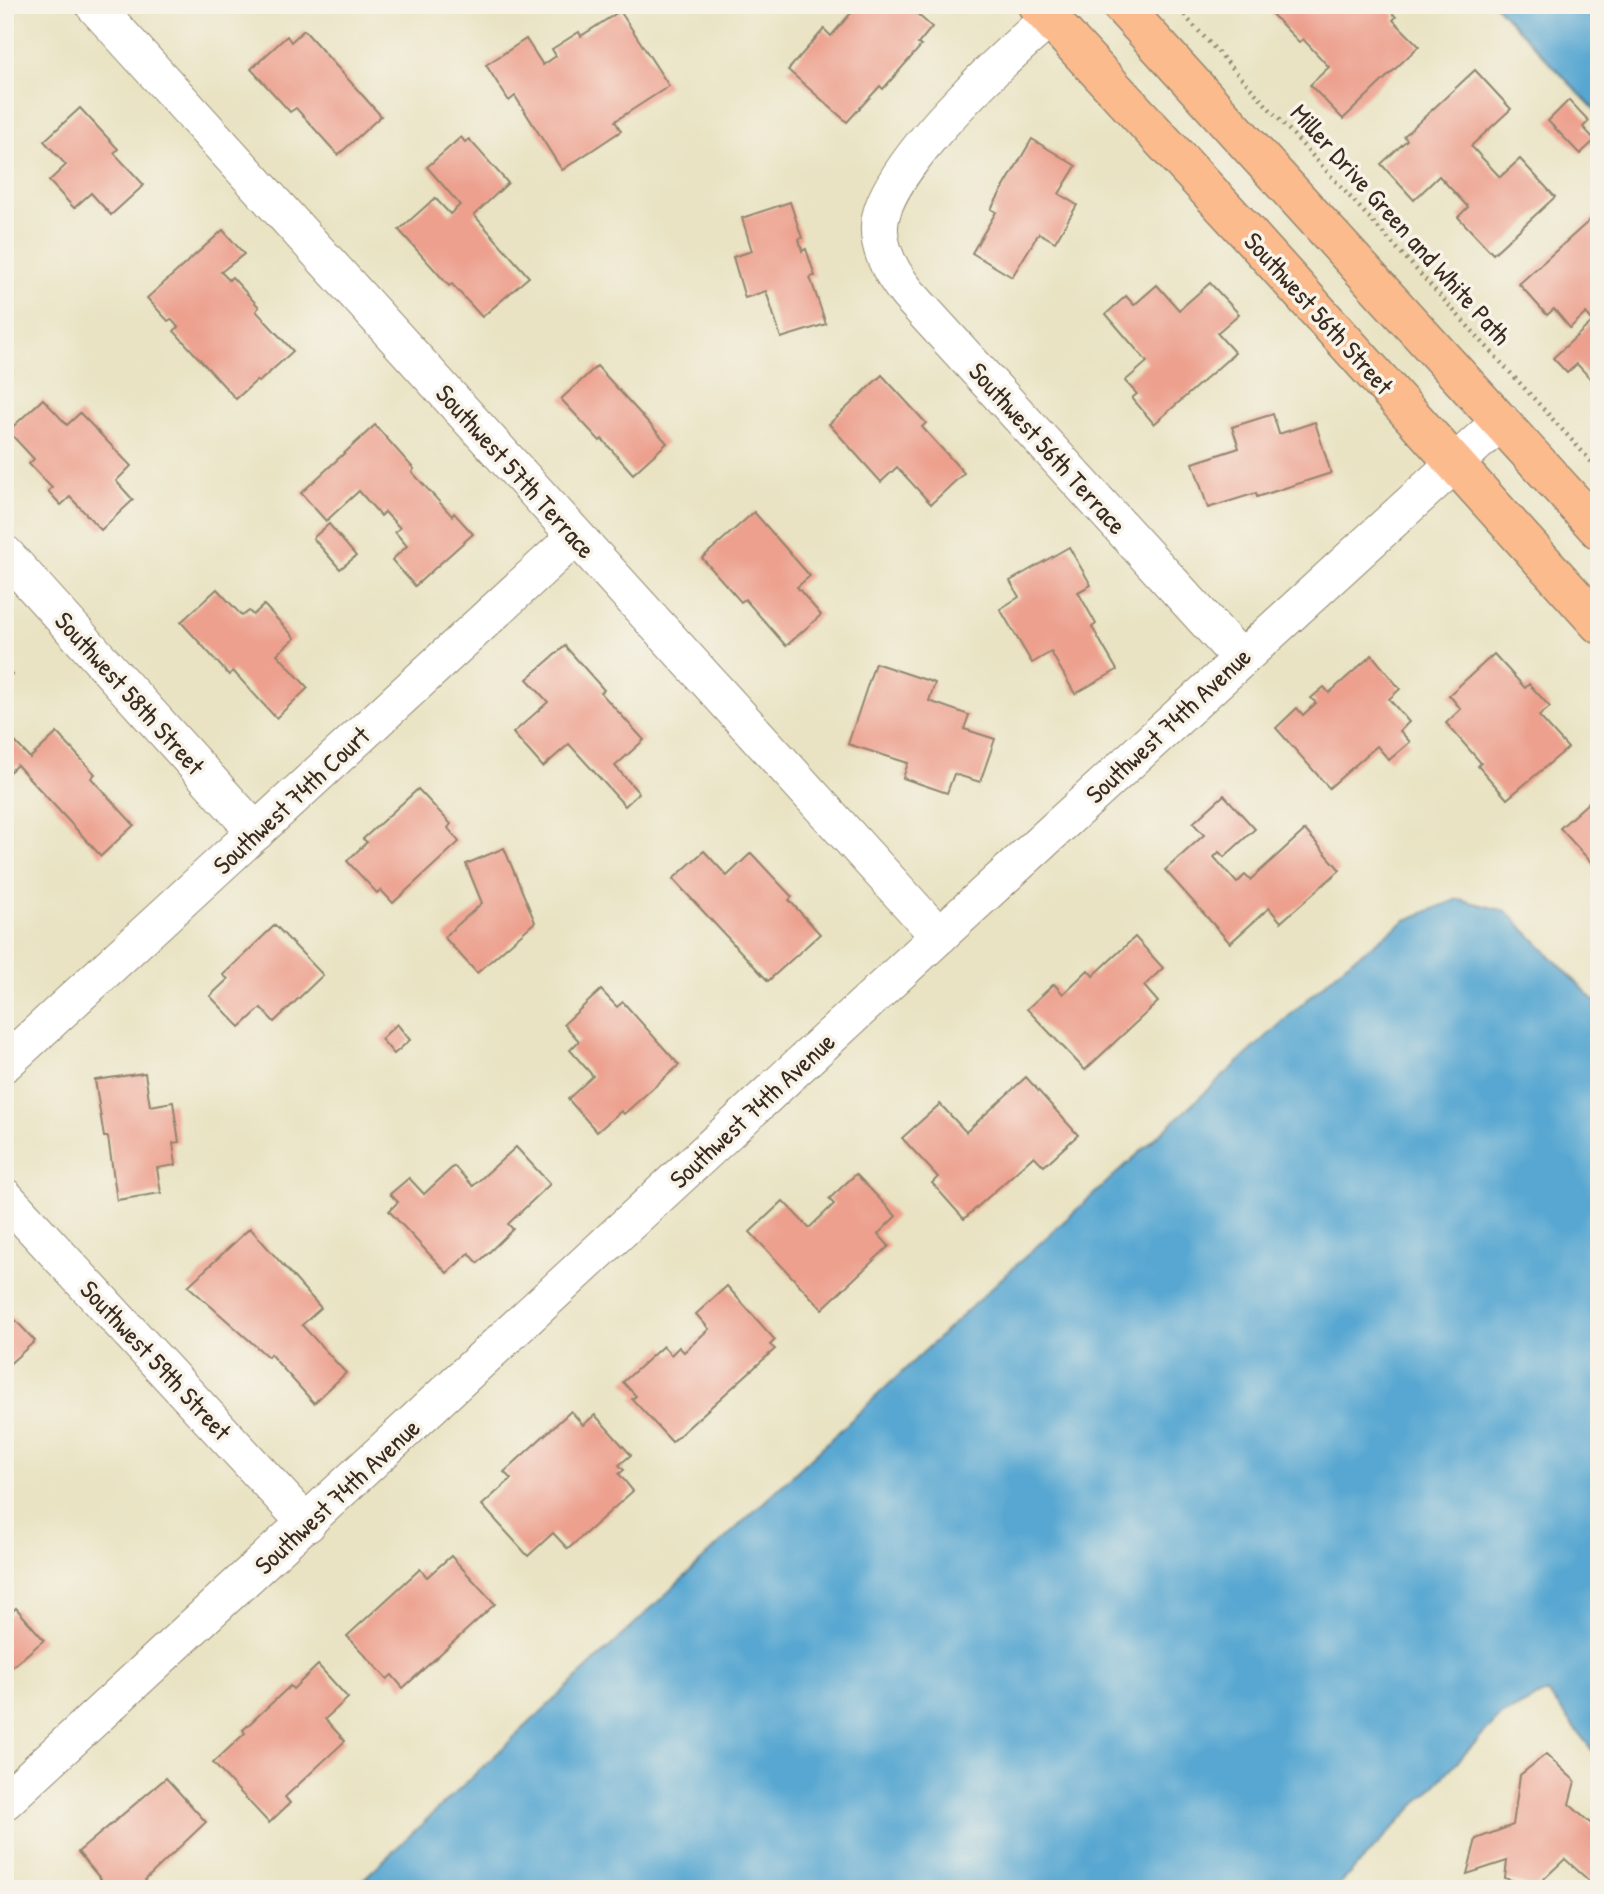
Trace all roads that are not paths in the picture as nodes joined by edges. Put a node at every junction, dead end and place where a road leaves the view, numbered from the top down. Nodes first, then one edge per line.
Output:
1 (94, 5) edge
2 (1121, 5) edge
3 (1050, 10) edge
4 (1501, 421) junction
5 (1454, 464) junction
6 (1599, 530) edge
7 (575, 537) junction
8 (5, 554) edge
9 (1599, 624) edge
10 (1241, 659) junction
11 (256, 832) junction
12 (939, 936) junction
13 (5, 1063) edge
14 (5, 1197) edge
15 (307, 1524) junction
16 (5, 1801) edge

1 - 7 street, Southwest 57th Terrace
2 - 4 main road
3 - 5 main road, Southwest 56th Street
3 - 10 street, Southwest 56th Terrace
4 - 5 street, Southwest 74th Avenue
4 - 6 main road
5 - 9 main road, Southwest 56th Street
5 - 10 street, Southwest 74th Avenue
7 - 11 street, Southwest 74th Court
7 - 12 street, Southwest 57th Terrace
8 - 11 street, Southwest 58th Street
10 - 12 street, Southwest 74th Avenue
11 - 13 street, Southwest 74th Court
12 - 15 street, Southwest 74th Avenue
14 - 15 street, Southwest 59th Street
15 - 16 street, Southwest 74th Avenue

